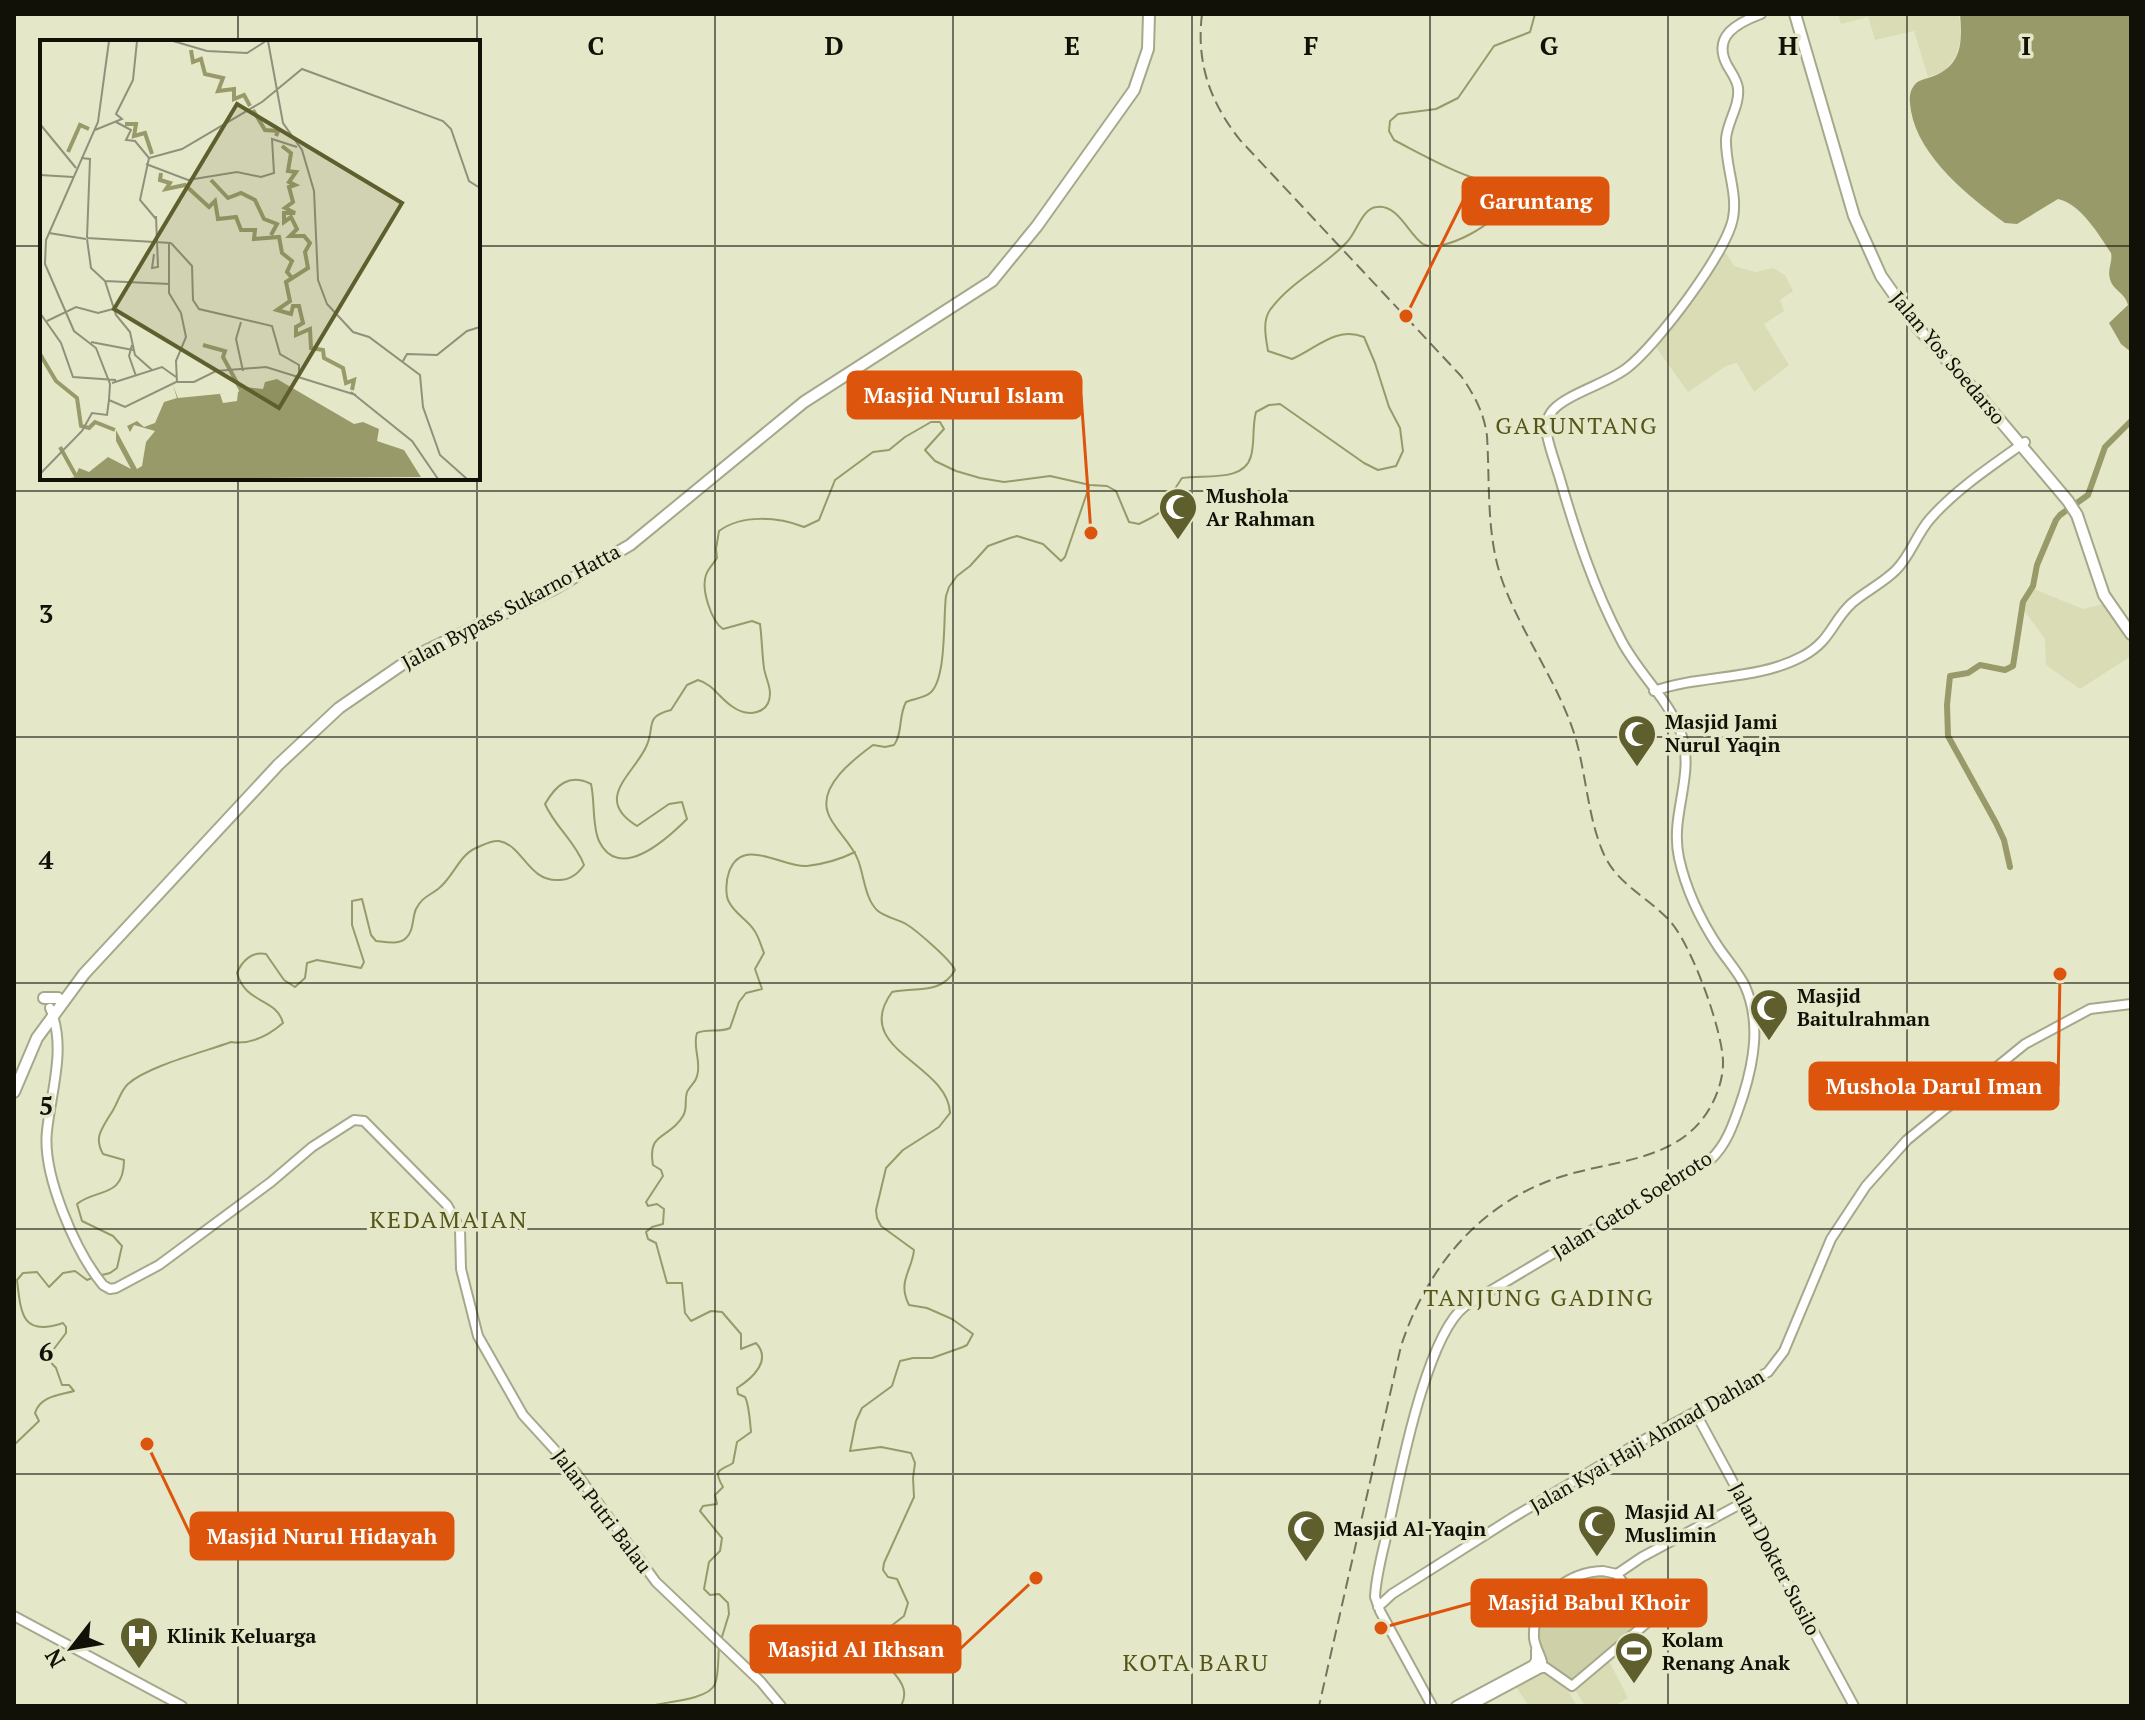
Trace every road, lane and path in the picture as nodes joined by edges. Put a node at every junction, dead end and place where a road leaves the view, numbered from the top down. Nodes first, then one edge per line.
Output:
1 (1147, 14) edge
2 (1761, 14) edge
3 (1798, 14) edge
4 (2023, 444) junction
5 (2131, 631) edge
6 (1654, 691) junction
7 (195, 850) junction
8 (44, 998) dead end
9 (58, 998) junction
10 (2131, 1004) edge
11 (52, 1012) junction
12 (35, 1036) junction
13 (14, 1077) edge
14 (14, 1092) edge
15 (1695, 1412) junction
16 (1744, 1502) junction
17 (1614, 1573) junction
18 (1376, 1588) junction
19 (1392, 1594) junction
20 (1378, 1607) junction
21 (14, 1619) edge
22 (1536, 1647) junction
23 (1539, 1669) junction
24 (1504, 1685) junction
25 (1433, 1705) edge
26 (171, 1706) edge
27 (182, 1706) edge
28 (781, 1706) edge
29 (1456, 1706) edge
30 (1463, 1706) edge
31 (1470, 1706) edge
32 (1854, 1706) edge

1 - 7 highway, Jalan Bypass Sukarno Hatta
2 - 6 main road, Jalan Gatot Soebroto
3 - 4 highway, Jalan Yos Soedarso
4 - 5 highway, Jalan Yos Soedarso
4 - 6 main road
6 - 18 main road, Jalan Gatot Soebroto
7 - 9 highway, Jalan Bypass Sukarno Hatta
7 - 11 highway, Jalan Bypass Sukarno Hatta
8 - 9 highway
9 - 11 highway, Jalan Bypass Sukarno Hatta
10 - 15 main road, Jalan Kyai Haji Ahmad Dahlan
11 - 12 highway, Jalan Bypass Sukarno Hatta
11 - 28 main road, Jalan Putri Balau
12 - 13 highway, Jalan Bypass Sukarno Hatta
12 - 14 highway, Jalan Bypass Sukarno Hatta
15 - 16 main road, Jalan Dokter Susilo
15 - 19 main road, Jalan Kyai Haji Ahmad Dahlan
16 - 17 main road
16 - 32 main road, Jalan Dokter Susilo
17 - 22 main road
17 - 23 main road
18 - 19 main road
18 - 20 main road, Jalan Gatot Soebroto
19 - 20 main road, Jalan Kyai Haji Ahmad Dahlan
20 - 25 main road
21 - 26 main road
21 - 27 main road
22 - 23 main road
22 - 24 main road
23 - 24 main road
24 - 29 main road
24 - 30 main road
24 - 31 main road

